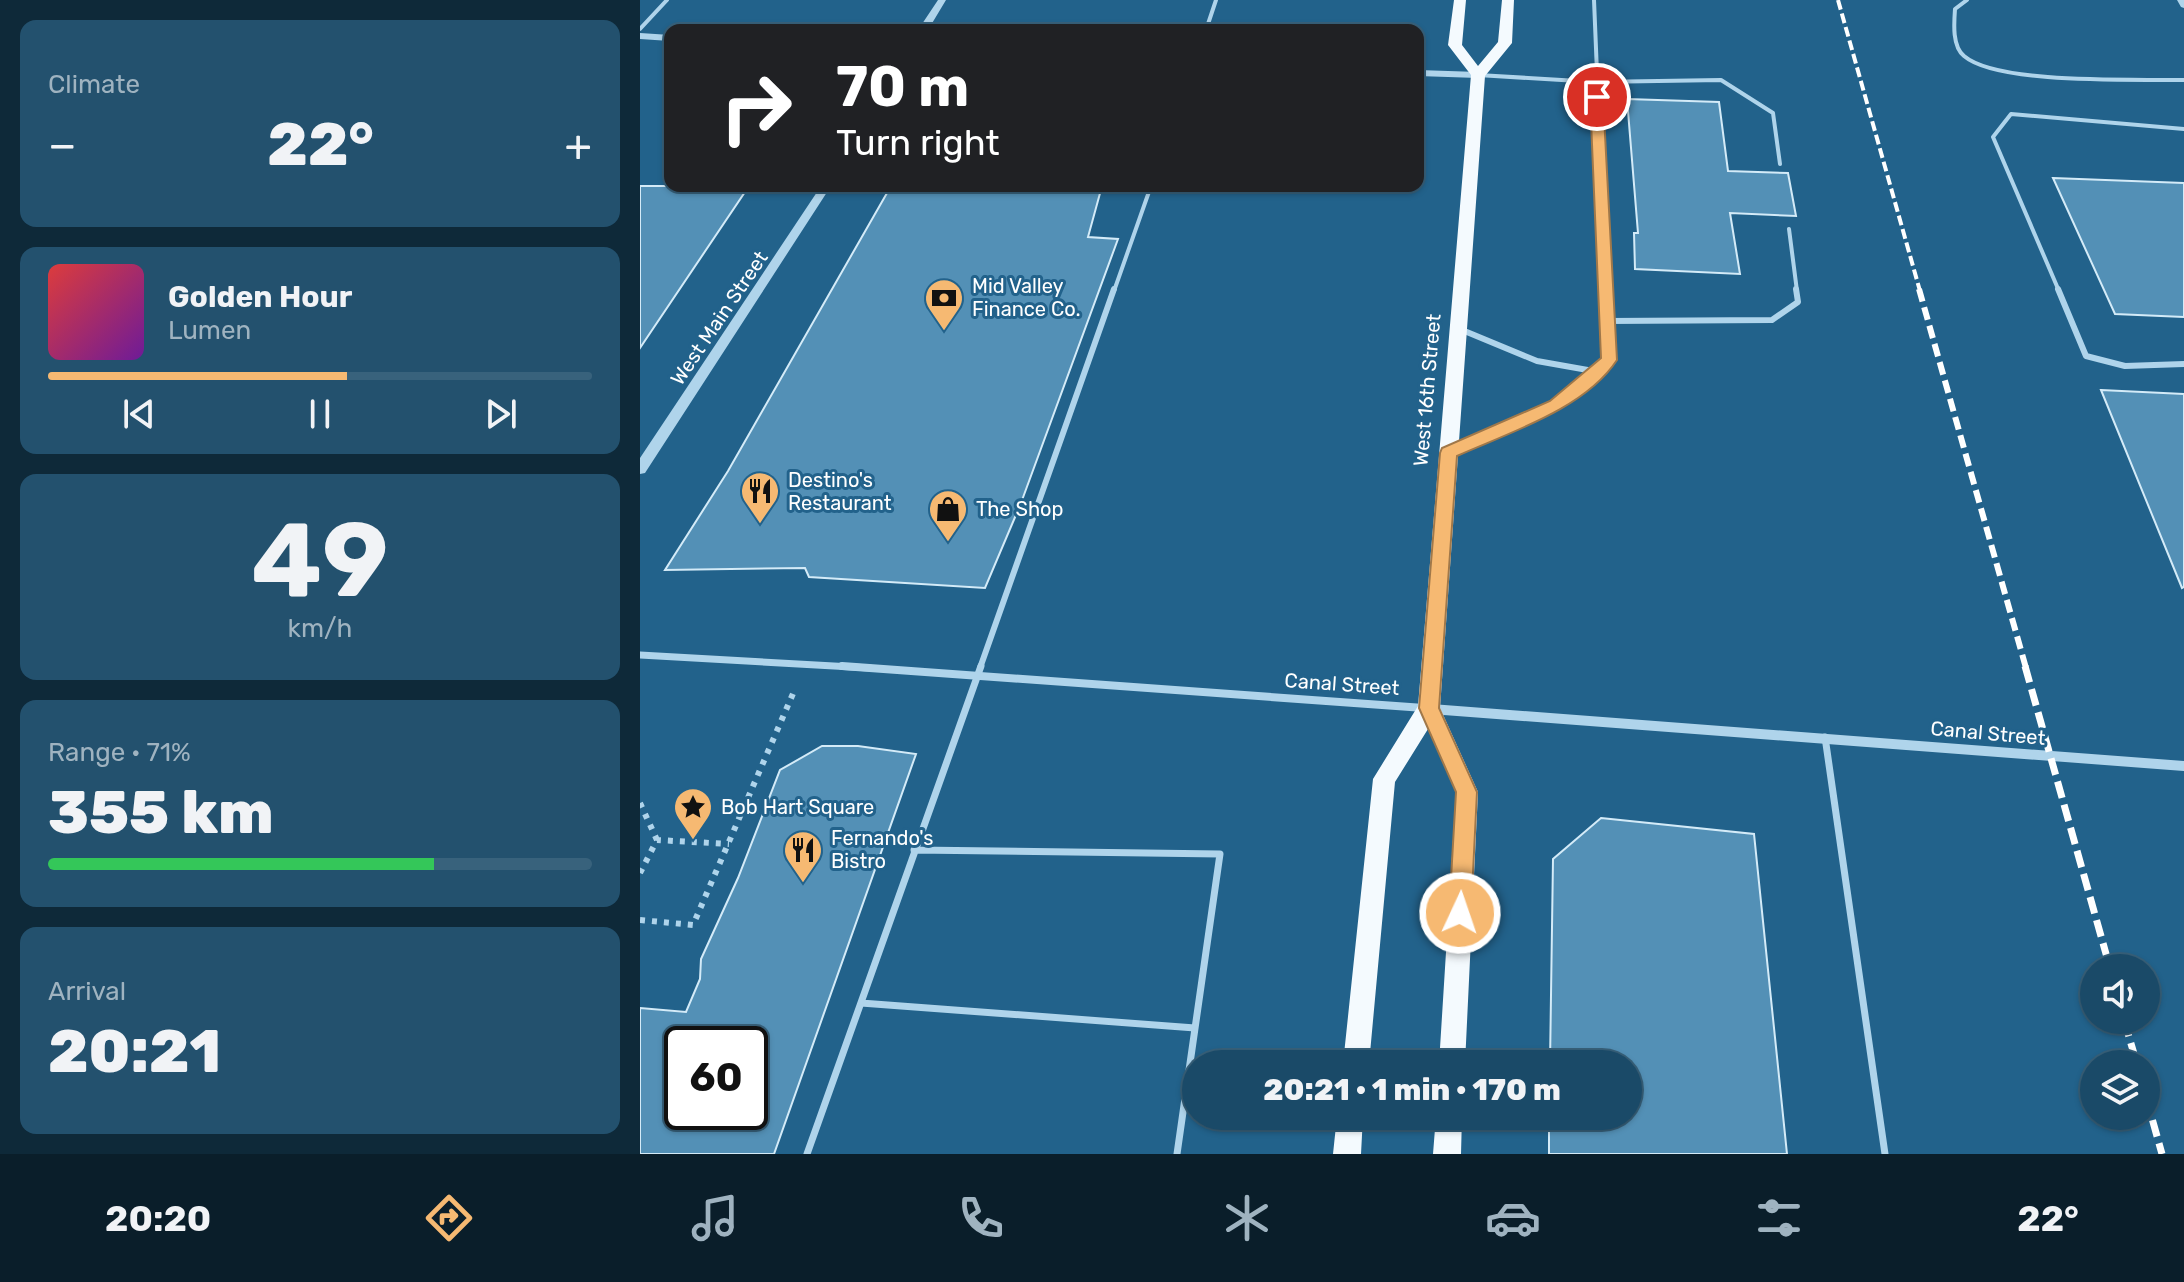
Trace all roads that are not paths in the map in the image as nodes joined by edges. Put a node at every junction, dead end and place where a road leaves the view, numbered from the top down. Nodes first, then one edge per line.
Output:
1 (667, 0) edge
2 (942, 0) edge
3 (1216, 0) edge
4 (1460, 0) edge
5 (1508, 0) edge
6 (1594, 0) edge
7 (1967, 0) edge
8 (927, 24) edge
9 (1208, 24) edge
10 (640, 29) edge
11 (640, 36) edge
12 (664, 38) edge
13 (1424, 73) edge
14 (1478, 75) junction
15 (2184, 80) edge
16 (1595, 82) junction
17 (2184, 129) edge
18 (1780, 164) dead end
19 (822, 192) edge
20 (1149, 192) edge
21 (1789, 229) dead end
22 (1607, 321) junction
23 (1458, 328) junction
24 (2184, 364) edge
25 (1599, 372) junction
26 (1448, 453) junction
27 (640, 469) edge
28 (640, 655) edge
29 (976, 677) junction
30 (1429, 708) junction
31 (1825, 737) junction
32 (2184, 766) edge
33 (914, 850) junction
34 (861, 1003) junction
35 (1195, 1028) junction
36 (1357, 1050) edge
37 (1453, 1050) edge
38 (1349, 1130) edge
39 (1448, 1130) edge
40 (807, 1154) edge
41 (1177, 1154) edge
42 (1347, 1154) edge
43 (1447, 1154) edge
44 (1885, 1154) edge

1 - 10 lane
2 - 8 street
3 - 9 lane
4 - 14 main road
5 - 14 main road
6 - 16 lane
7 - 15 lane
11 - 12 street
13 - 14 street
14 - 16 lane
14 - 23 main road, West 16th Street
16 - 18 lane
16 - 22 lane
17 - 24 lane
19 - 27 street, West Main Street
20 - 29 lane
21 - 22 lane
22 - 25 lane
23 - 25 lane
23 - 26 main road, West 16th Street
25 - 26 lane
26 - 30 main road, West 16th Street
28 - 29 street, Canal Street
29 - 30 street, Canal Street
29 - 33 lane
30 - 31 street, Canal Street
30 - 36 main road, West 16th Street
30 - 37 main road, West 16th Street
31 - 32 street, Canal Street
31 - 44 lane
33 - 34 lane
33 - 35 lane
34 - 35 lane
34 - 40 lane
35 - 41 lane
38 - 42 main road
39 - 43 main road

